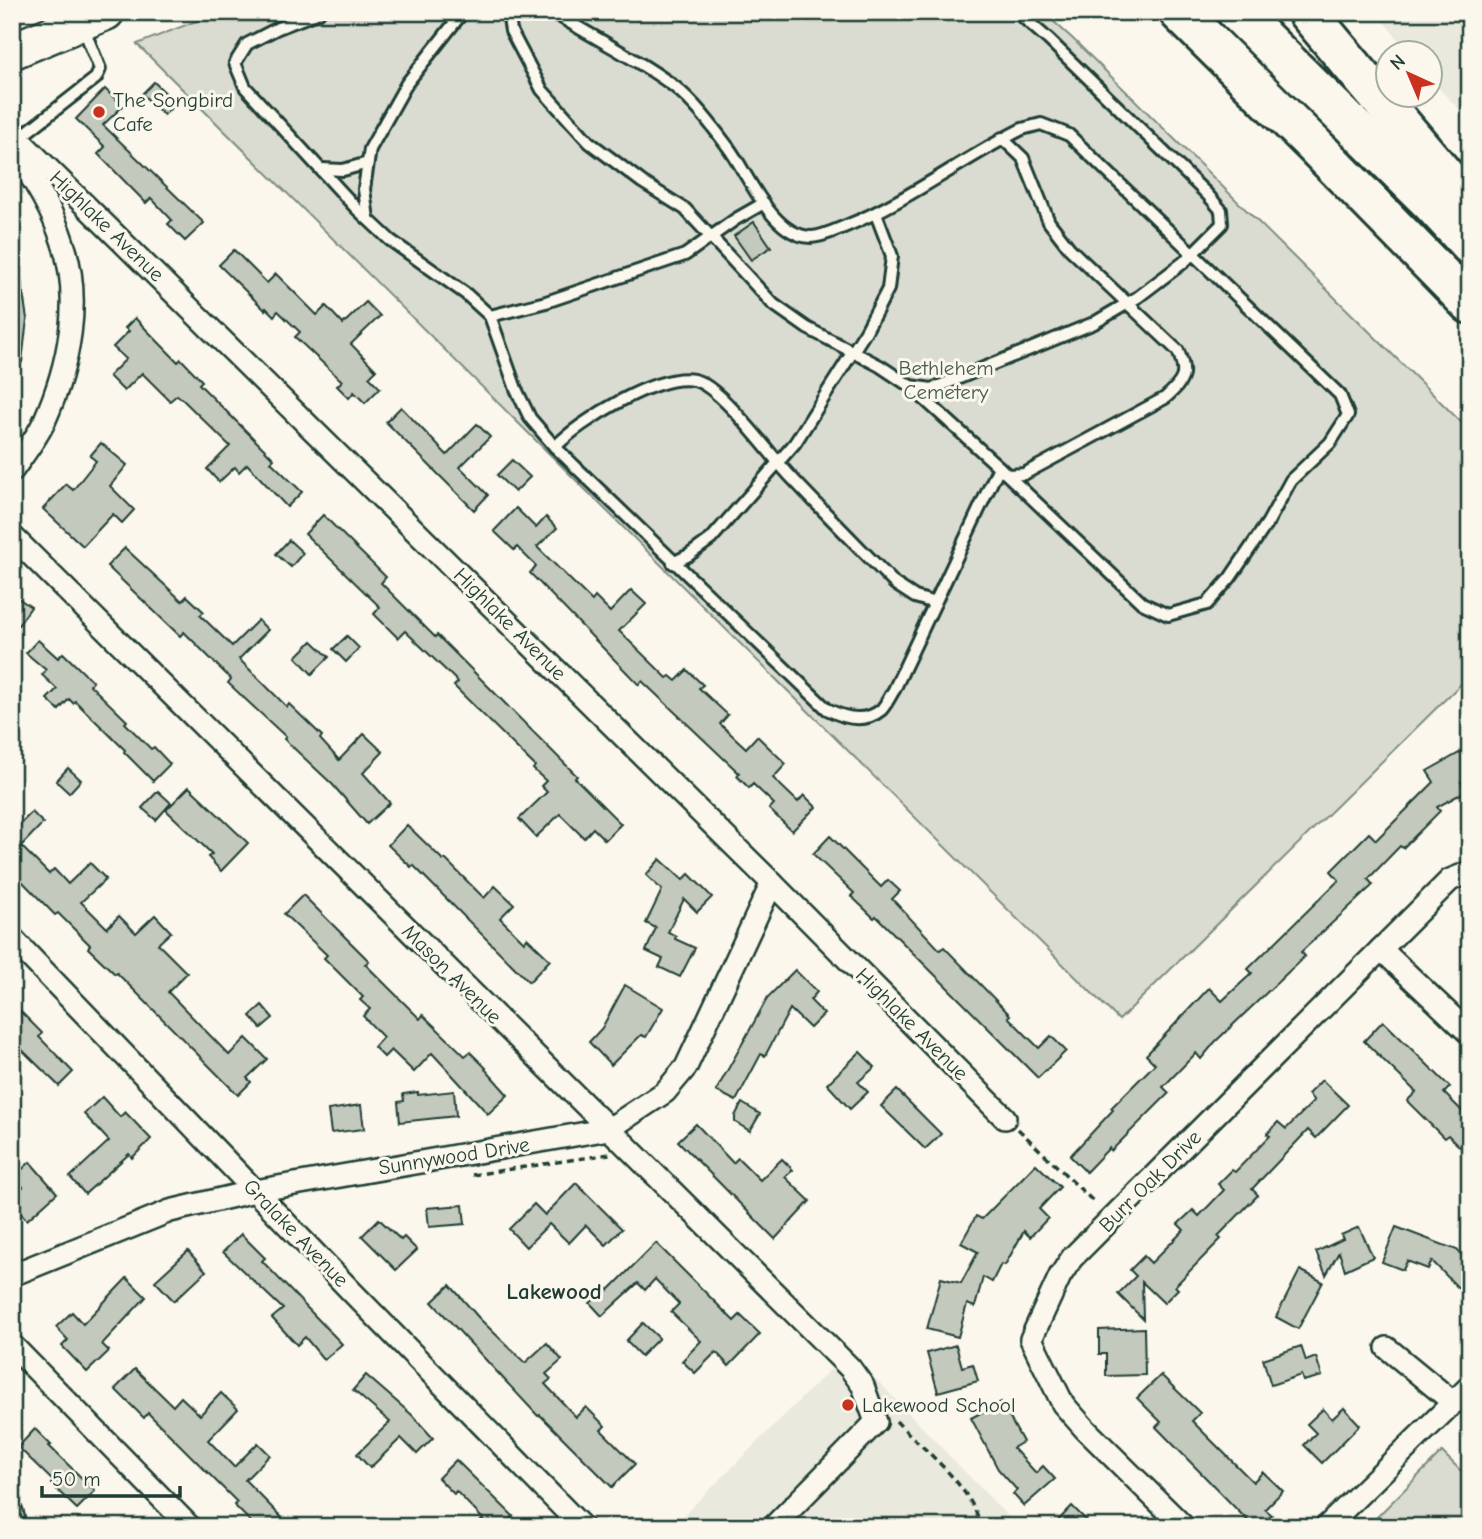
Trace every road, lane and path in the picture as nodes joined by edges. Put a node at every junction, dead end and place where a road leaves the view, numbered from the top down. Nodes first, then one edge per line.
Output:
1 (319, 12) edge
2 (463, 12) edge
3 (508, 12) edge
4 (553, 12) edge
5 (1017, 12) edge
6 (1179, 12) edge
7 (1237, 12) edge
8 (1307, 12) edge
9 (93, 17) edge
10 (12, 51) edge
11 (1002, 138) junction
12 (14, 140) edge
13 (368, 163) junction
14 (322, 169) junction
15 (764, 203) junction
16 (1470, 206) edge
17 (876, 214) junction
18 (368, 219) junction
19 (711, 237) junction
20 (1470, 245) edge
21 (1194, 254) junction
22 (1128, 303) junction
23 (1470, 304) edge
24 (489, 316) junction
25 (853, 352) junction
26 (909, 386) junction
27 (555, 447) junction
28 (778, 463) junction
29 (12, 471) edge
30 (1004, 471) junction
31 (12, 536) edge
32 (673, 563) junction
33 (935, 603) junction
34 (1470, 872) edge
35 (772, 883) junction
36 (14, 943) edge
37 (1381, 949) junction
38 (1470, 1034) edge
39 (1006, 1118) joint
40 (609, 1129) junction
41 (255, 1191) junction
42 (1095, 1203) dead end
43 (12, 1275) edge
44 (12, 1345) edge
45 (1387, 1348) dead end
46 (1470, 1387) edge
47 (1454, 1403) junction
48 (876, 1422) junction
49 (12, 1513) edge
50 (15, 1527) edge
51 (190, 1527) edge
52 (582, 1527) edge
53 (773, 1527) edge
54 (981, 1527) edge
55 (1184, 1527) edge
56 (1326, 1527) edge

1 - 14 lane
2 - 13 lane
3 - 19 lane
4 - 15 lane
5 - 21 lane
6 - 23 highway
7 - 20 highway
8 - 16 highway
9 - 10 main road
9 - 12 lane
11 - 17 lane
11 - 21 lane
11 - 22 lane
12 - 29 street
12 - 35 street, Highlake Avenue
13 - 14 lane
13 - 18 lane
14 - 18 lane
15 - 17 lane
15 - 19 lane
17 - 25 lane
18 - 24 lane
19 - 24 lane
19 - 25 lane
21 - 22 lane
21 - 30 lane
22 - 26 lane
22 - 30 lane
24 - 27 lane
25 - 26 lane
25 - 28 lane
26 - 30 lane
27 - 28 lane
27 - 32 lane
28 - 32 lane
28 - 33 lane
30 - 33 lane
31 - 40 street, Mason Avenue
32 - 33 lane
34 - 37 street, Burr Oak Drive
35 - 39 street, Highlake Avenue
35 - 40 street, Sunnywood Drive
36 - 41 street, Gralake Avenue
37 - 38 street
37 - 55 street, Burr Oak Drive
39 - 42 path
40 - 41 street, Sunnywood Drive
40 - 48 street, Mason Avenue
41 - 43 street, Sunnywood Drive
41 - 52 street, Gralake Avenue
44 - 51 street
45 - 47 street
46 - 47 street
47 - 56 street
48 - 53 street
48 - 54 path
49 - 50 street

